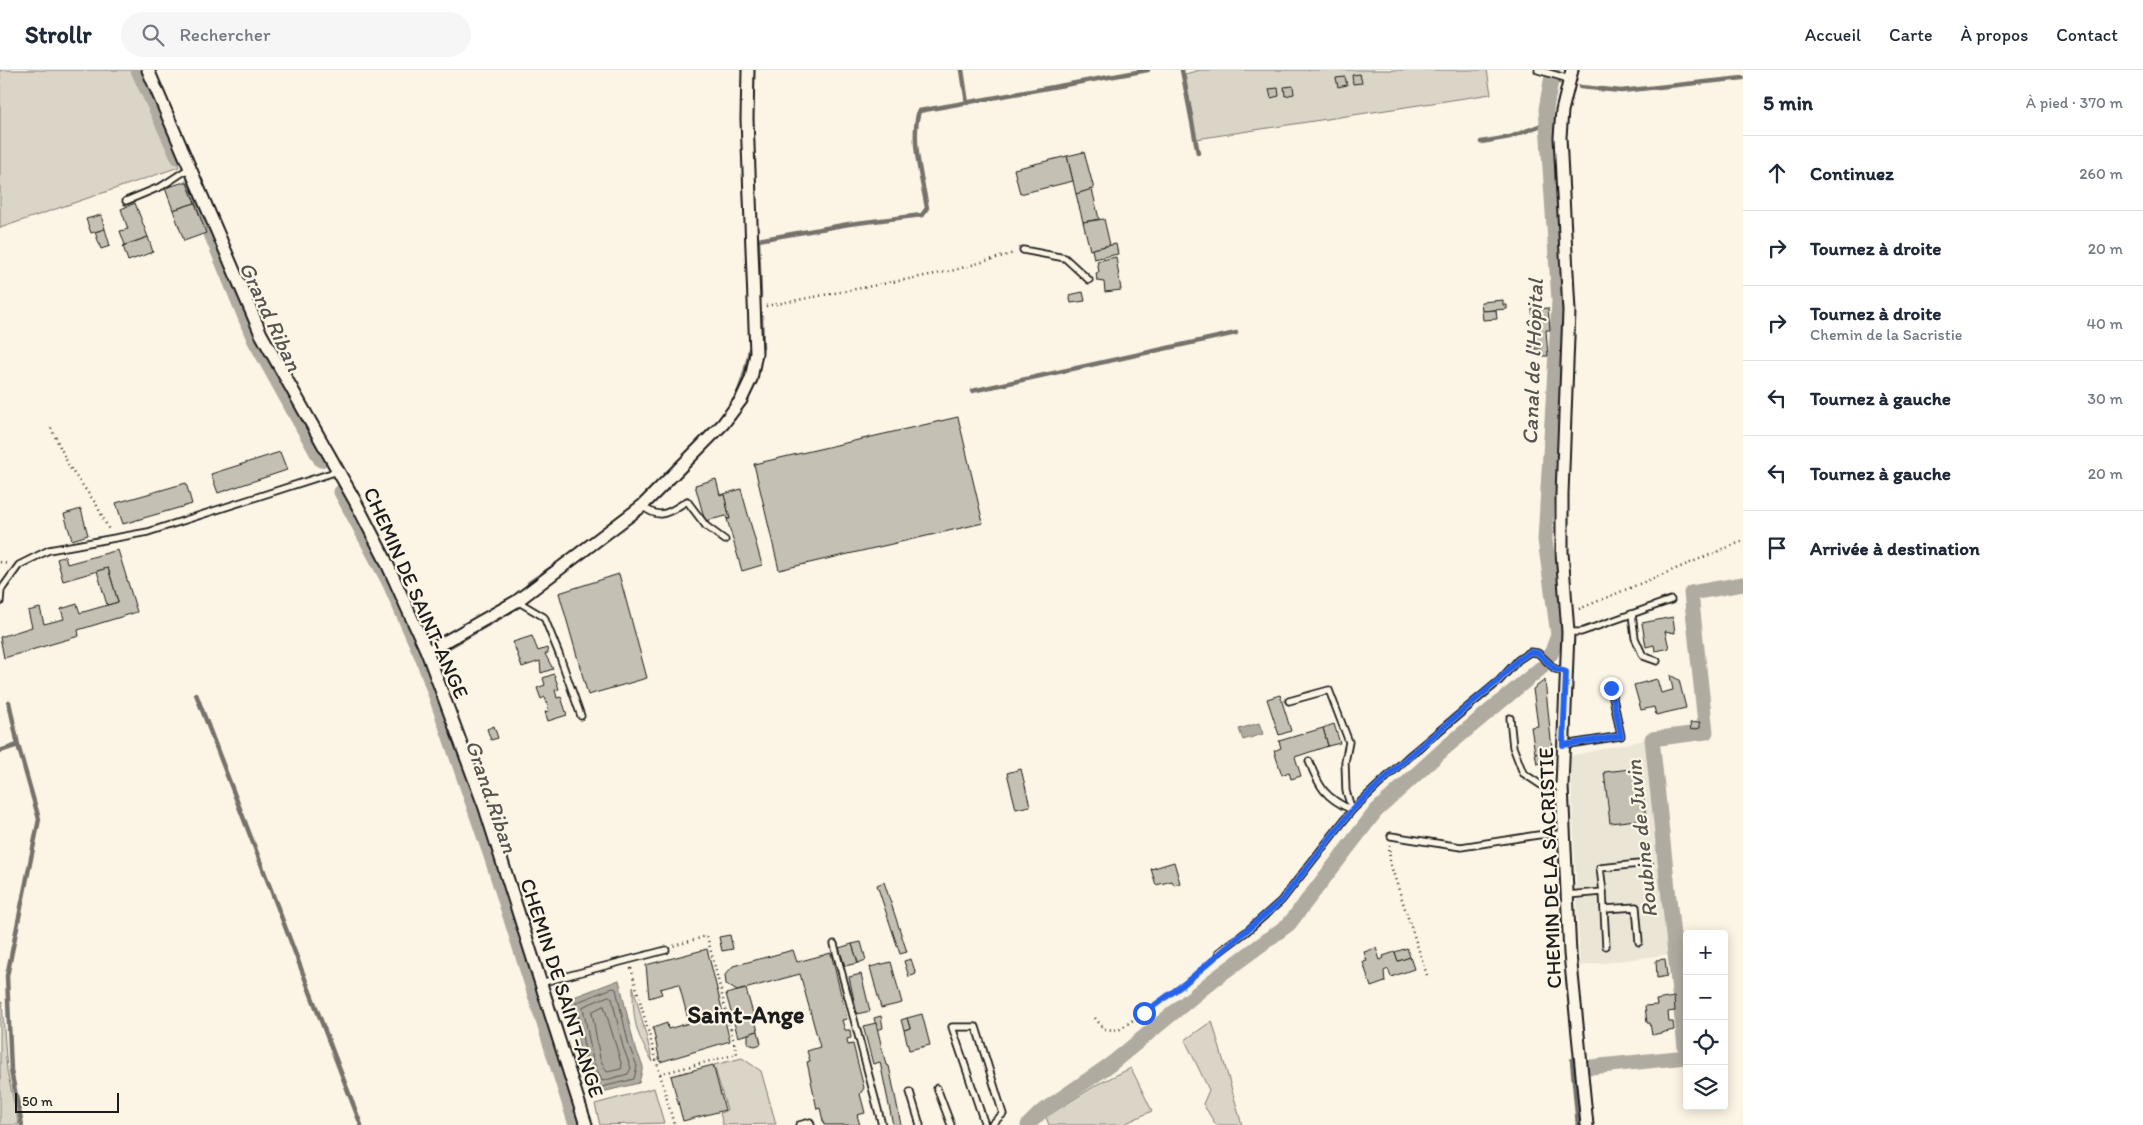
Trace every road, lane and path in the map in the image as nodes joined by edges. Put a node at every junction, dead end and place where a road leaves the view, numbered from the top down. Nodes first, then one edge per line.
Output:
1 (148, 70) edge
2 (748, 70) edge
3 (1538, 70) edge
4 (1570, 74) edge
5 (188, 169) junction
6 (126, 201) dead end
7 (1023, 250) joint
8 (1089, 280) dead end
9 (754, 307) junction
10 (51, 428) dead end
11 (338, 471) junction
12 (642, 506) junction
13 (113, 538) junction
14 (725, 540) dead end
15 (1743, 541) edge
16 (1671, 600) dead end
17 (517, 601) junction
18 (0, 602) edge
19 (1632, 614) junction
20 (1566, 615) junction
21 (1568, 632) junction
22 (427, 652) junction
23 (1657, 661) dead end
24 (1566, 672) junction
25 (1611, 688) dead end
26 (1289, 701) dead end
27 (581, 716) dead end
28 (1510, 718) dead end
29 (1563, 745) junction
30 (1308, 761) dead end
31 (1562, 786) junction
32 (1352, 810) junction
33 (1564, 834) junction
34 (1391, 836) joint
35 (1650, 863) dead end
36 (1603, 892) junction
37 (1567, 895) junction
38 (1604, 909) junction
39 (1639, 942) dead end
40 (834, 944) dead end
41 (1606, 946) dead end
42 (666, 950) joint
43 (1219, 952) joint
44 (630, 960) junction
45 (1427, 975) dead end
46 (540, 983) junction
47 (1095, 1018) dead end
48 (660, 1074) junction
49 (937, 1088) dead end
50 (910, 1092) dead end
51 (586, 1125) edge
52 (674, 1125) edge
53 (799, 1125) edge
54 (812, 1125) edge
55 (882, 1125) edge
56 (920, 1125) edge
57 (951, 1125) edge
58 (986, 1125) edge
59 (991, 1125) edge
60 (1587, 1125) edge

1 - 5 street, CHEMIN DE SAINT-ANGE
2 - 9 street
3 - 4 lane
4 - 20 street, CHEMIN DE LA SACRISTIE
5 - 6 lane
5 - 11 street, CHEMIN DE SAINT-ANGE
7 - 8 lane
7 - 9 path
9 - 12 street
10 - 13 path
11 - 13 lane
11 - 22 street, CHEMIN DE SAINT-ANGE
12 - 14 lane
12 - 17 street
13 - 18 lane
15 - 20 path
16 - 19 lane
17 - 22 street
17 - 27 lane
19 - 21 lane
19 - 23 lane
20 - 21 street, CHEMIN DE LA SACRISTIE
21 - 24 street, CHEMIN DE LA SACRISTIE
22 - 46 street, CHEMIN DE SAINT-ANGE
24 - 29 street, CHEMIN DE LA SACRISTIE
24 - 32 lane
25 - 29 lane
26 - 32 lane
28 - 31 lane
29 - 31 street, CHEMIN DE LA SACRISTIE
30 - 32 lane
31 - 33 street, CHEMIN DE LA SACRISTIE
32 - 43 lane
33 - 34 lane
33 - 37 street, CHEMIN DE LA SACRISTIE
34 - 45 path
35 - 36 lane
36 - 37 lane
36 - 38 lane
37 - 60 street, CHEMIN DE LA SACRISTIE
38 - 39 lane
38 - 41 lane
40 - 55 lane
42 - 44 lane
42 - 48 path
43 - 47 path
44 - 46 lane
44 - 48 path
46 - 51 street, CHEMIN DE SAINT-ANGE
48 - 52 path
49 - 57 lane
50 - 56 lane
53 - 54 lane
58 - 59 lane

